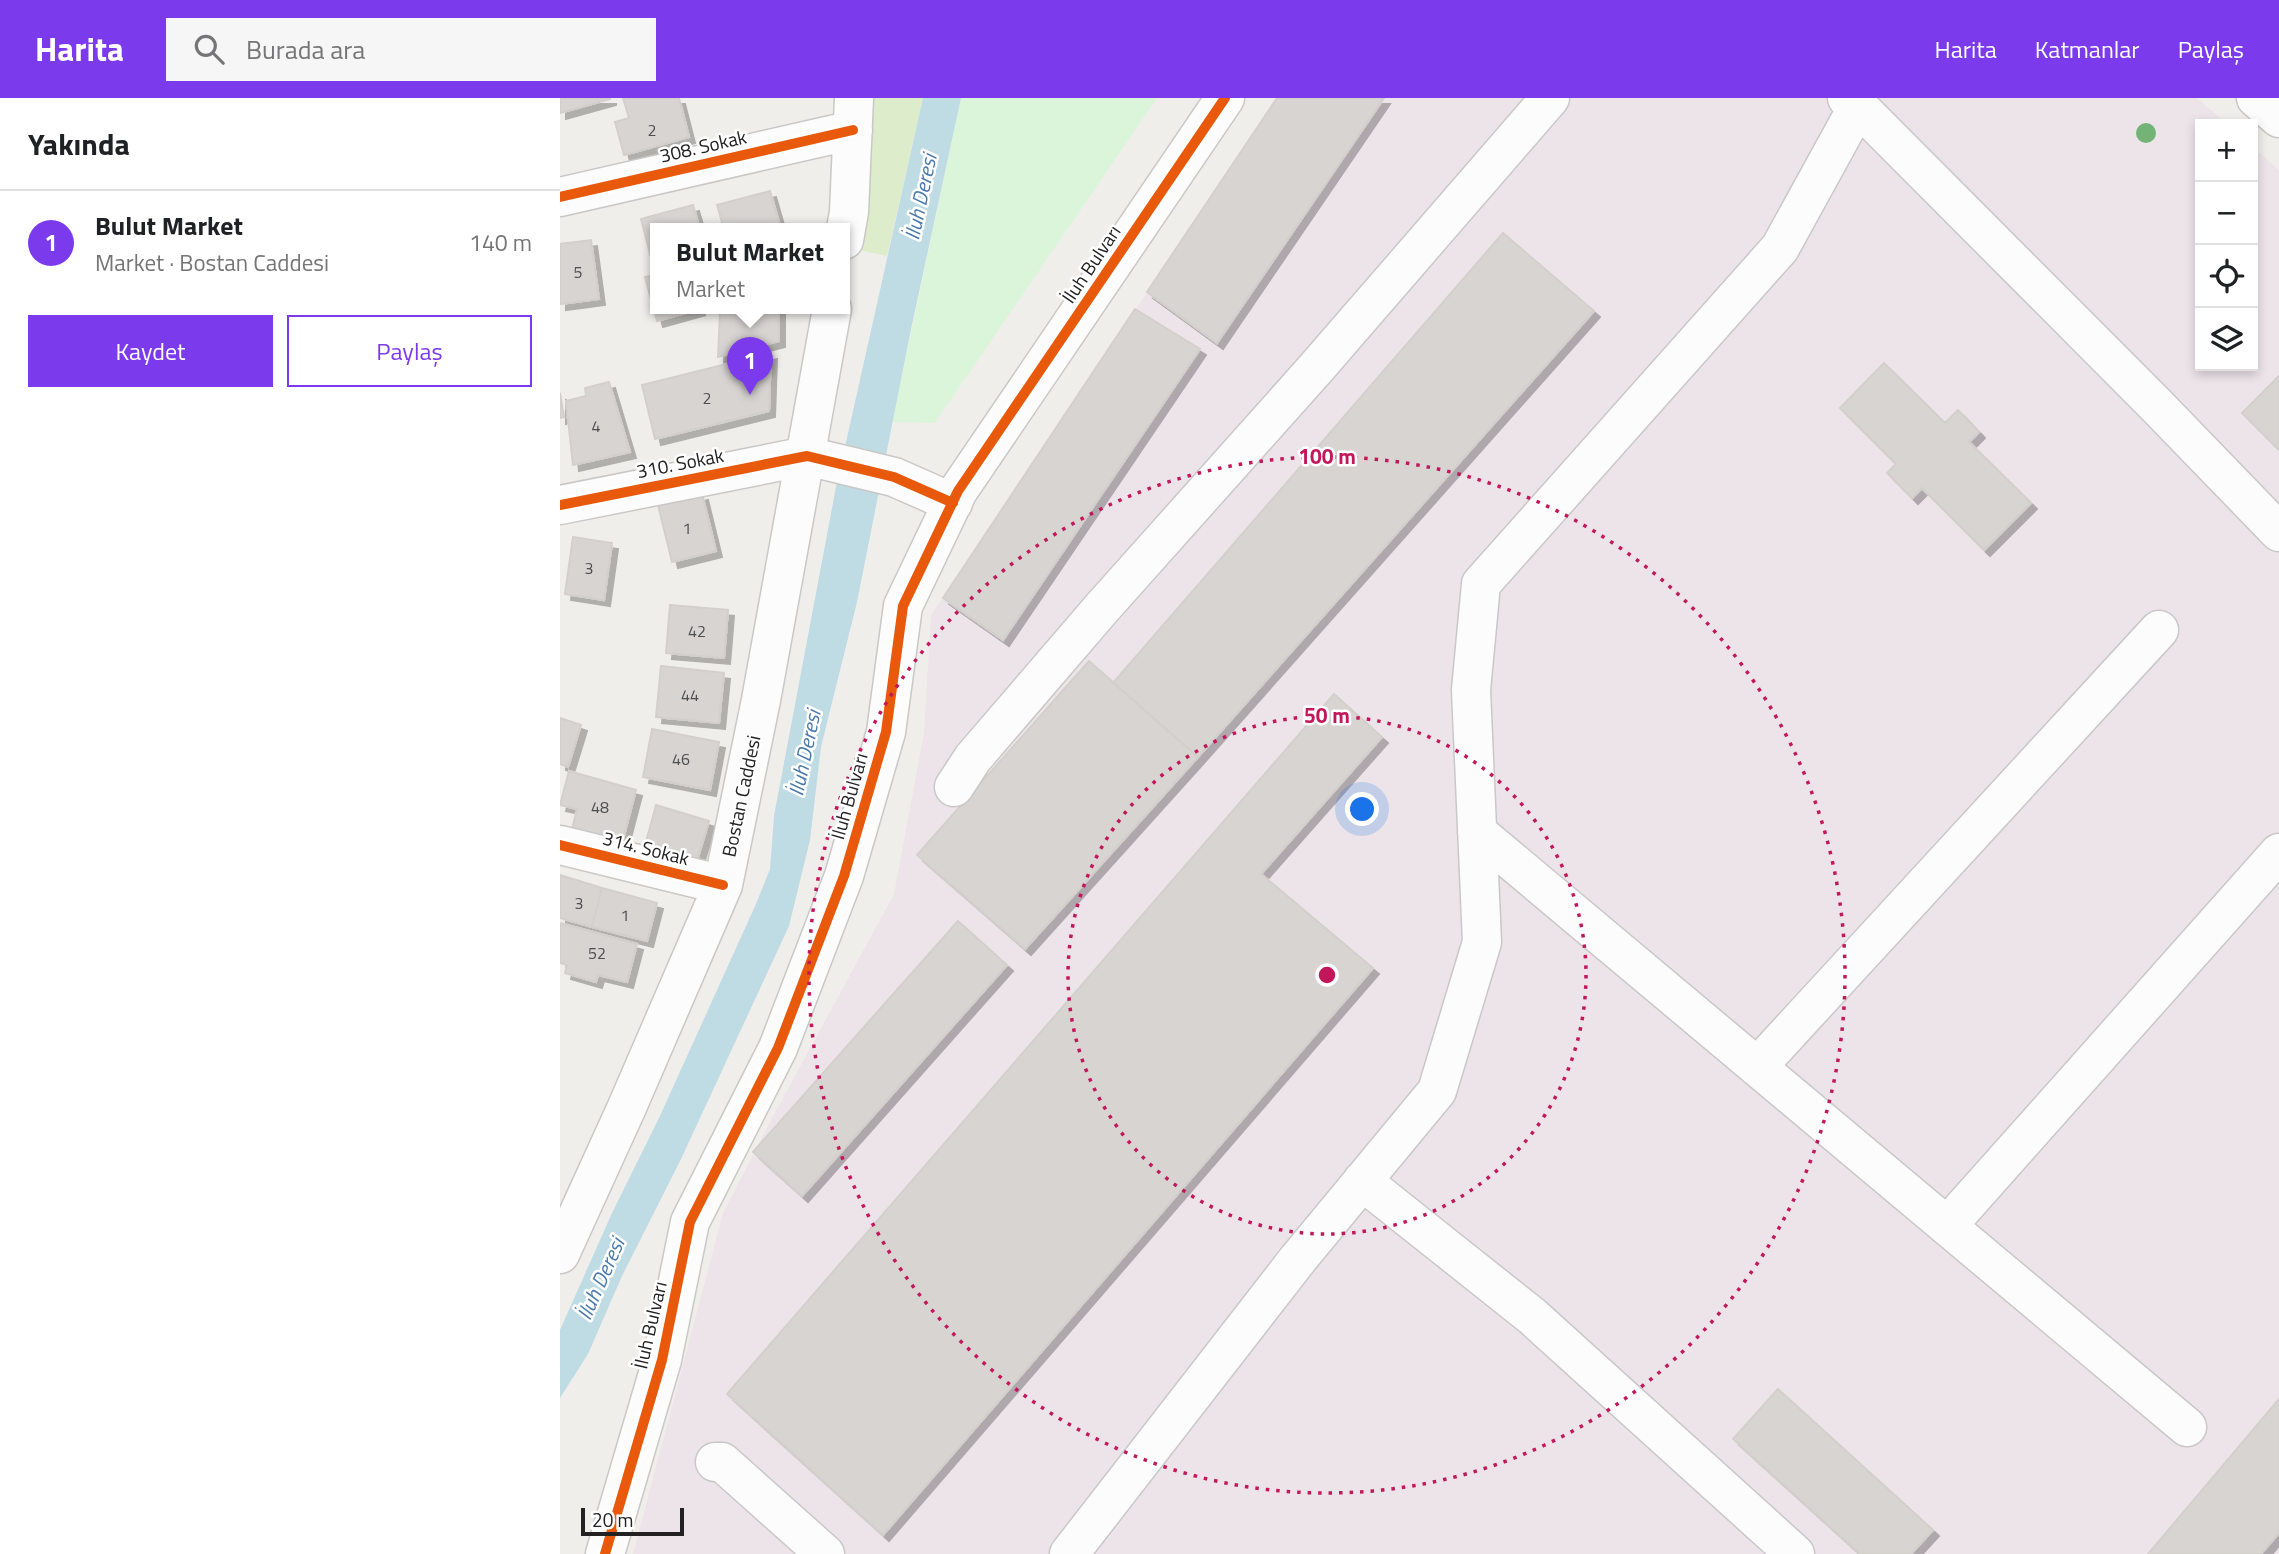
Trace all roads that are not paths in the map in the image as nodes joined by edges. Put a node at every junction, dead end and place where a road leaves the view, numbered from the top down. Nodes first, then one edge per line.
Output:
1 (1225, 98) edge
2 (1550, 98) edge
3 (2256, 98) edge
4 (1852, 102) edge
5 (854, 114) edge
6 (2279, 118) edge
7 (560, 197) edge
8 (847, 223) edge
9 (832, 314) edge
10 (821, 458) junction
11 (953, 503) junction
12 (560, 505) edge
13 (2279, 532) edge
14 (2159, 630) dead end
15 (954, 787) dead end
16 (1477, 832) junction
17 (560, 845) edge
18 (2279, 853) edge
19 (723, 885) junction
20 (1757, 1067) junction
21 (1362, 1181) junction
22 (1947, 1226) junction
23 (560, 1254) edge
24 (2187, 1427) dead end
25 (715, 1462) dead end
26 (605, 1554) edge
27 (825, 1554) edge
28 (1069, 1554) edge
29 (1795, 1554) edge

1 - 11 street, İluh Bulvarı
2 - 15 street
3 - 6 street
4 - 13 street
4 - 16 street
5 - 7 street, 308. Sokak
5 - 8 street
9 - 10 street, Bostan Caddesi
10 - 11 street
10 - 12 street, 310. Sokak
10 - 19 street, Bostan Caddesi
11 - 26 street, İluh Bulvarı
14 - 20 street
16 - 20 street
16 - 21 street
17 - 19 street, 314. Sokak
18 - 22 street
19 - 23 street, Bostan Caddesi
20 - 22 street
21 - 28 street
21 - 29 street
22 - 24 street
25 - 27 street

